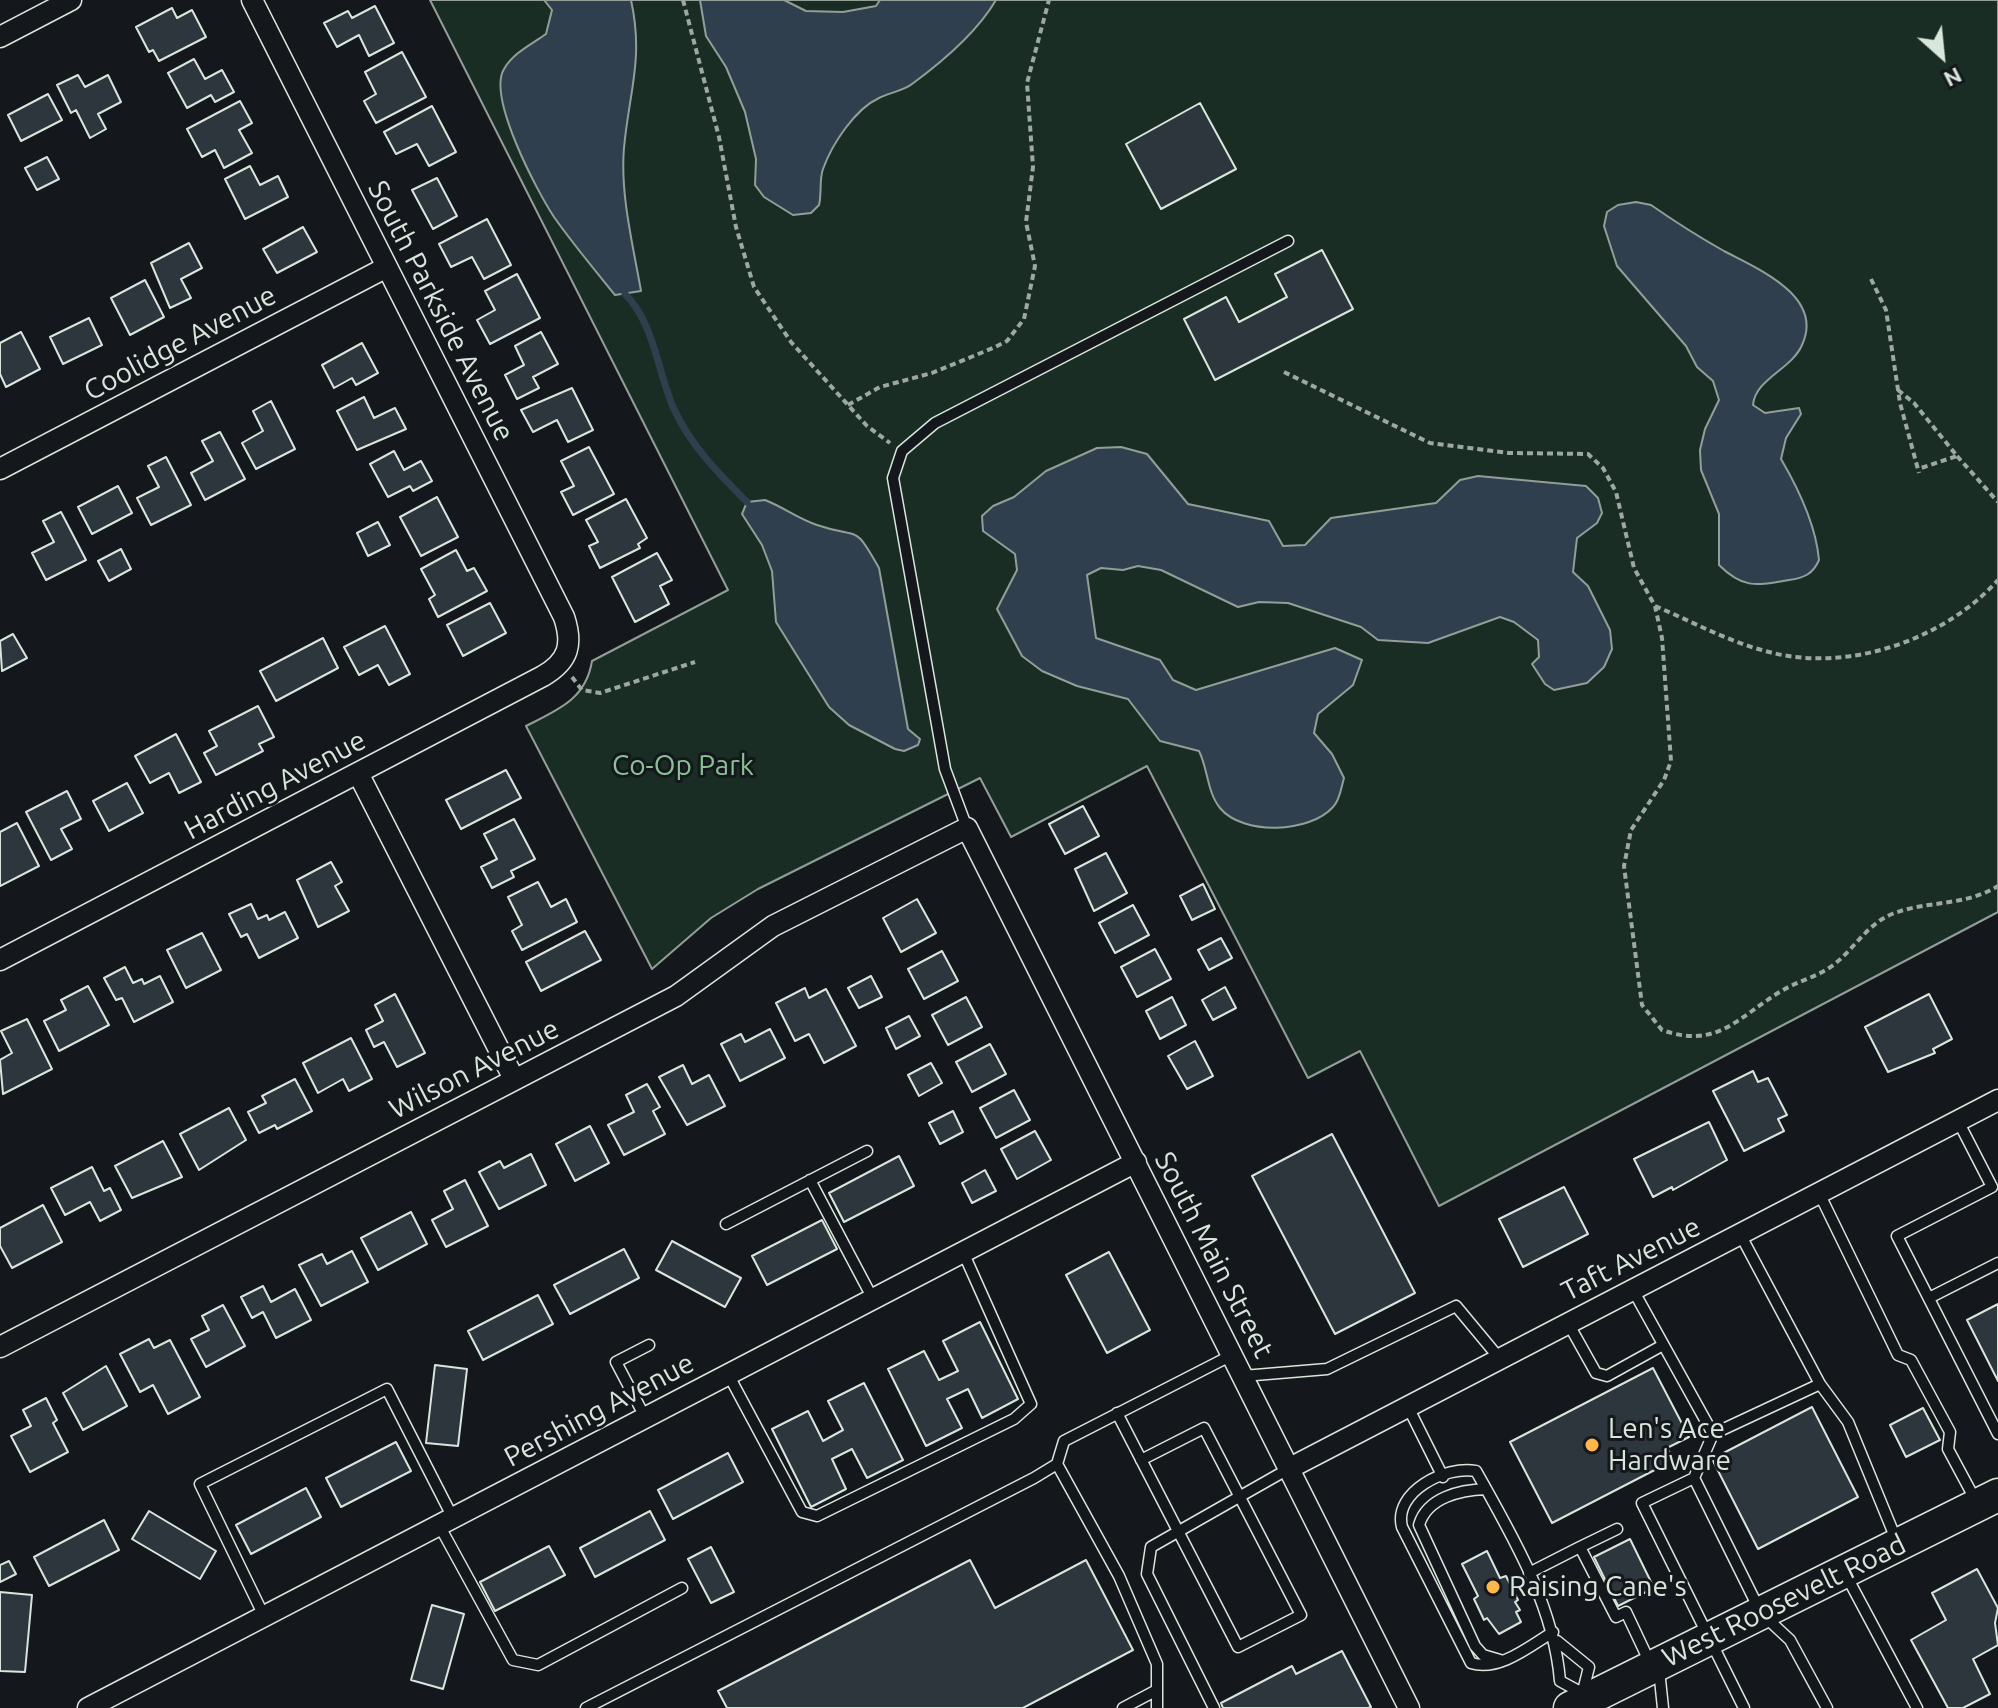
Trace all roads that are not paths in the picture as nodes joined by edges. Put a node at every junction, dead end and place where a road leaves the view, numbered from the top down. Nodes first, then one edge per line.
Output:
1 (71, 0) edge
2 (252, 0) edge
3 (0, 37) edge
4 (1288, 241) dead end
5 (387, 267) junction
6 (0, 469) edge
7 (566, 656) joint
8 (358, 773) junction
9 (967, 828) junction
10 (0, 960) edge
11 (514, 1079) junction
12 (1998, 1100) edge
13 (1958, 1121) junction
14 (867, 1151) dead end
15 (1136, 1162) junction
16 (810, 1180) junction
17 (1992, 1187) junction
18 (1819, 1193) junction
19 (1998, 1199) edge
20 (726, 1224) dead end
21 (1740, 1234) junction
22 (963, 1252) junction
23 (1998, 1263) edge
24 (1633, 1290) junction
25 (1929, 1298) junction
26 (873, 1299) junction
27 (1568, 1323) junction
28 (649, 1345) dead end
29 (1663, 1345) junction
30 (0, 1347) edge
31 (1232, 1355) junction
32 (1500, 1359) junction
33 (728, 1374) junction
34 (1243, 1376) junction
35 (1820, 1384) junction
36 (1408, 1407) junction
37 (1117, 1413) junction
38 (645, 1417) junction
39 (1997, 1428) edge
40 (1713, 1434) junction
41 (1141, 1460) junction
42 (1057, 1464) junction
43 (1290, 1468) junction
44 (1443, 1477) junction
45 (1694, 1478) junction
46 (1486, 1489) junction
47 (1240, 1497) junction
48 (1988, 1500) edge
49 (446, 1521) junction
50 (1617, 1529) dead end
51 (1178, 1531) junction
52 (1898, 1545) junction
53 (1580, 1547) junction
54 (1844, 1572) junction
55 (1529, 1573) junction
56 (682, 1588) dead end
57 (1761, 1613) junction
58 (264, 1616) junction
59 (1555, 1637) junction
60 (1710, 1638) junction
61 (1503, 1660) junction
62 (1655, 1666) junction
63 (1157, 1690) junction
64 (1580, 1700) edge
65 (88, 1708) edge
66 (586, 1708) edge
67 (1123, 1708) edge
68 (1157, 1708) edge
69 (1214, 1708) edge
70 (1408, 1708) edge
71 (1663, 1708) edge
72 (1744, 1708) edge
73 (1827, 1708) edge
74 (1917, 1708) edge

1 - 3 street
2 - 5 street, South Parkside Avenue
4 - 9 lane
5 - 6 street, Coolidge Avenue
5 - 7 street, South Parkside Avenue
7 - 8 street, Harding Avenue
8 - 10 street, Harding Avenue
8 - 11 street
9 - 11 street, Wilson Avenue
9 - 15 street, South Main Street
11 - 30 street, Wilson Avenue
12 - 13 street, Taft Avenue
13 - 17 lane
13 - 18 street, Taft Avenue
14 - 16 lane
15 - 22 street, Pershing Avenue
15 - 31 street, South Main Street
16 - 20 lane
16 - 26 lane
17 - 19 lane
17 - 25 lane
18 - 21 street, Taft Avenue
18 - 48 lane
21 - 24 street, Taft Avenue
21 - 35 lane
22 - 26 street, Pershing Avenue
22 - 33 lane
23 - 25 lane
24 - 27 street, Taft Avenue
24 - 29 lane
25 - 39 lane
26 - 33 street, Pershing Avenue
27 - 29 lane
27 - 32 street, Taft Avenue
28 - 38 lane
29 - 40 lane
31 - 34 street, South Main Street
31 - 37 lane
32 - 34 lane
32 - 36 street, Taft Avenue
33 - 38 street, Pershing Avenue
34 - 43 street, South Main Street
35 - 40 lane
35 - 52 lane
36 - 43 street, Taft Avenue
36 - 44 lane
37 - 41 lane
37 - 42 lane
38 - 49 street, Pershing Avenue
40 - 45 lane
41 - 47 lane
41 - 51 lane
42 - 63 lane
42 - 66 lane
43 - 47 lane
43 - 70 street, South Main Street
44 - 46 lane
44 - 61 lane
45 - 57 lane
45 - 60 lane
46 - 55 lane
46 - 61 lane
47 - 51 lane
47 - 51 lane
48 - 52 main road, West Roosevelt Road
49 - 56 lane
49 - 58 street, Pershing Avenue
49 - 58 lane
50 - 53 lane
51 - 69 lane
52 - 54 main road, West Roosevelt Road
53 - 55 lane
53 - 62 lane
54 - 57 main road, West Roosevelt Road
54 - 74 lane
55 - 59 lane
57 - 60 main road, West Roosevelt Road
57 - 73 lane
58 - 65 street, Pershing Avenue
59 - 61 lane
59 - 64 lane
59 - 64 lane
60 - 62 main road, West Roosevelt Road
60 - 72 lane
62 - 64 main road, West Roosevelt Road
62 - 71 lane
63 - 67 lane
63 - 68 lane

